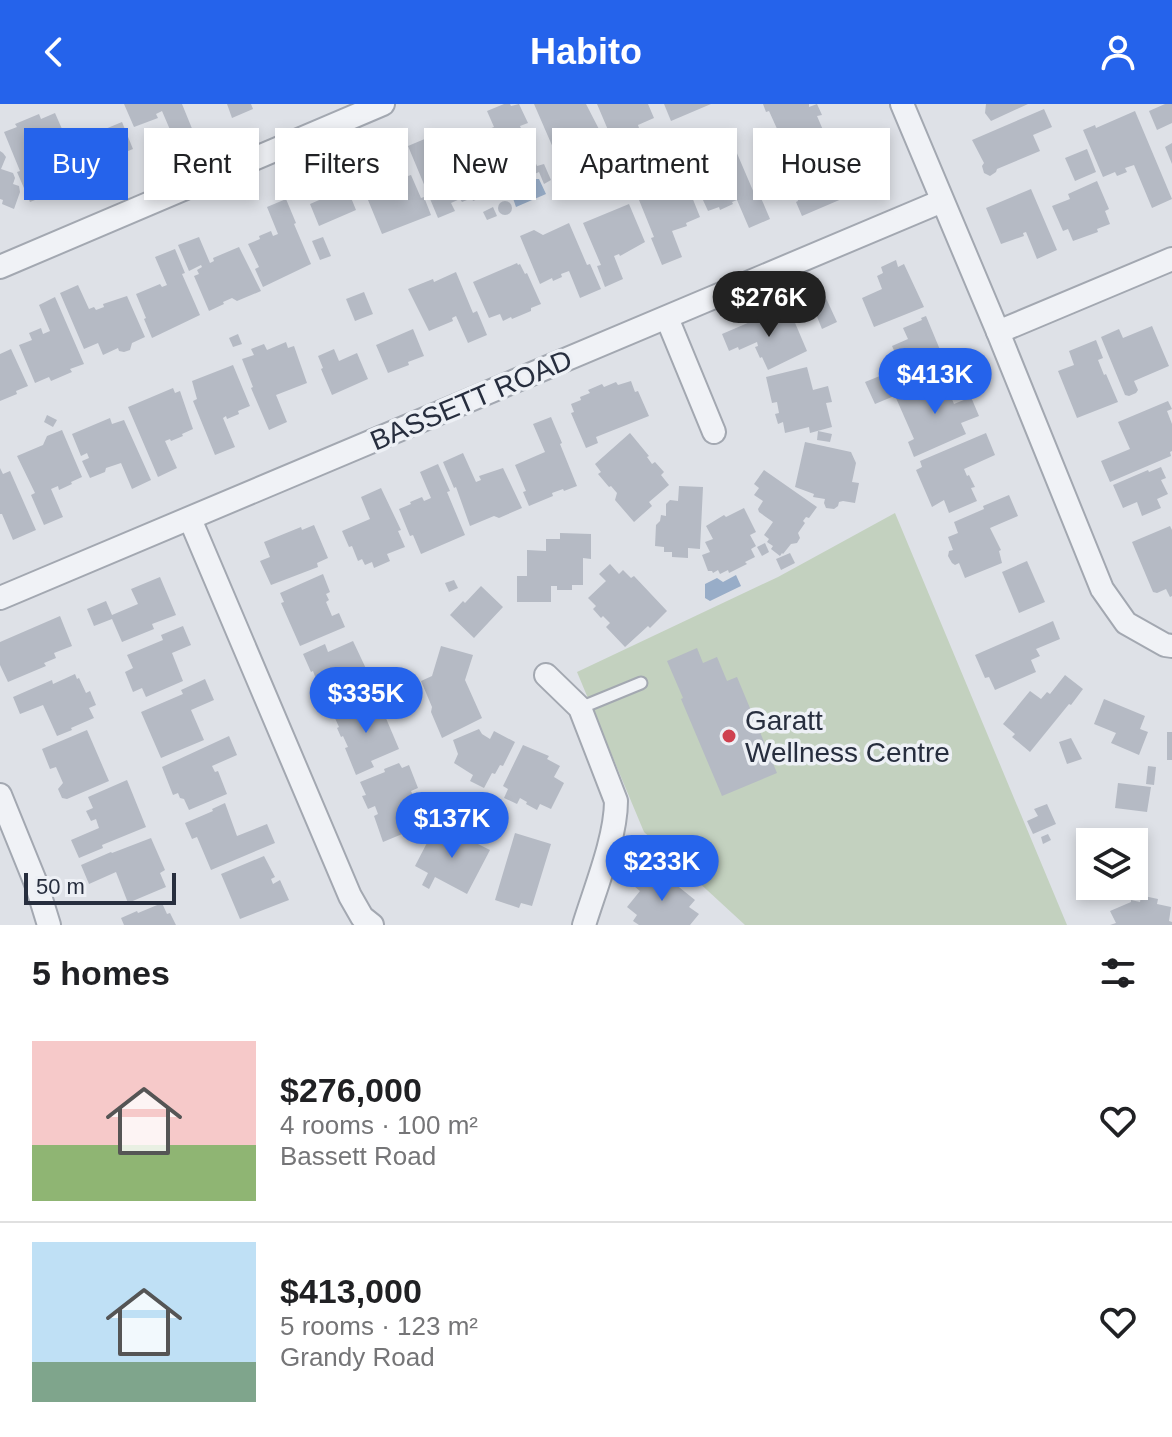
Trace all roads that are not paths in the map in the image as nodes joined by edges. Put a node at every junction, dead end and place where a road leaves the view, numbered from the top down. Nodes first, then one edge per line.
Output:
1 (383, 104) edge
2 (902, 104) edge
3 (942, 201) junction
4 (1172, 259) edge
5 (0, 267) edge
6 (667, 318) junction
7 (998, 332) junction
8 (714, 432) dead end
9 (190, 519) junction
10 (0, 598) edge
11 (1168, 645) edge
12 (546, 675) dead end
13 (641, 683) dead end
14 (580, 708) junction
15 (0, 795) edge
16 (49, 925) edge
17 (372, 925) edge
18 (584, 925) edge

1 - 5 street
2 - 3 street
3 - 6 street, BASSETT ROAD
3 - 7 street
4 - 7 street
6 - 8 street
6 - 9 street, BASSETT ROAD
7 - 11 street
9 - 10 street, BASSETT ROAD
9 - 17 street
12 - 14 street
13 - 14 lane
14 - 18 street
15 - 16 street

